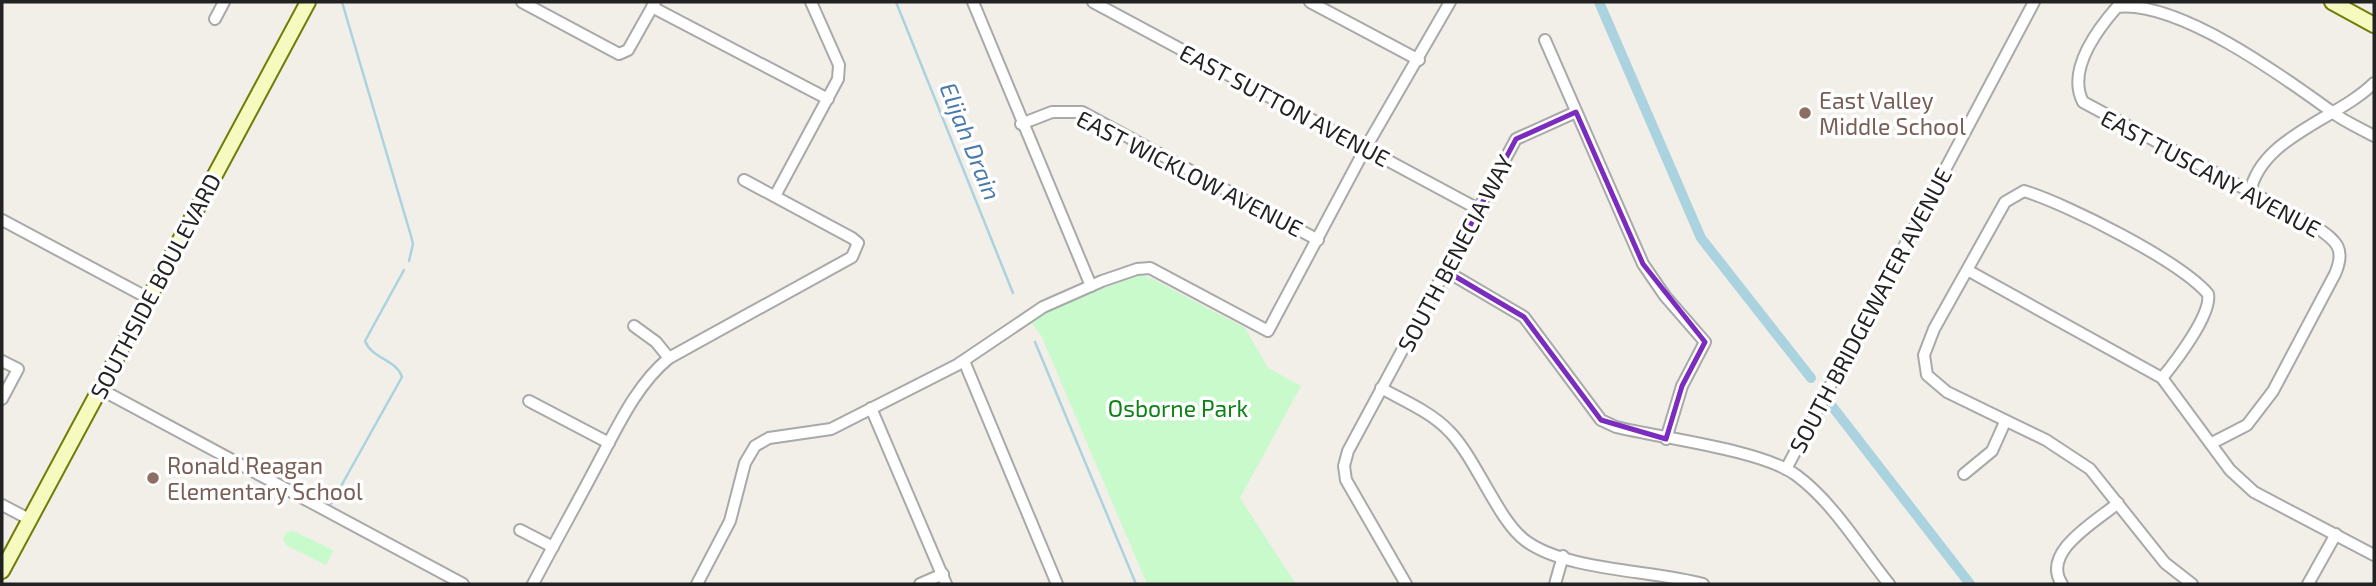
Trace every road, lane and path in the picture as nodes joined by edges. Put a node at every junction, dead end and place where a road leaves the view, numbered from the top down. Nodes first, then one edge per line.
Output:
1 (224, 2) edge
2 (308, 2) edge
3 (522, 2) edge
4 (811, 2) edge
5 (973, 2) edge
6 (1093, 2) edge
7 (1310, 2) edge
8 (1450, 2) edge
9 (2034, 2) edge
10 (2332, 2) edge
11 (654, 4) edge
12 (1115, 7) edge
13 (215, 19) dead end
14 (2374, 24) edge
15 (1545, 40) dead end
16 (1419, 60) junction
17 (2374, 83) edge
18 (828, 99) junction
19 (1576, 112) junction
20 (2334, 114) junction
21 (1021, 124) junction
22 (2374, 136) edge
23 (1365, 149) junction
24 (744, 180) dead end
25 (2250, 193) junction
26 (775, 196) junction
27 (1478, 209) junction
28 (2, 220) edge
29 (1318, 240) junction
30 (1446, 271) junction
31 (1969, 271) junction
32 (1091, 286) junction
33 (148, 299) junction
34 (634, 326) dead end
35 (668, 358) junction
36 (964, 360) junction
37 (2, 361) edge
38 (2162, 378) junction
39 (100, 388) junction
40 (1381, 388) junction
41 (2, 399) edge
42 (529, 401) dead end
43 (871, 408) junction
44 (2005, 422) junction
45 (1666, 439) junction
46 (609, 443) junction
47 (2212, 443) junction
48 (1786, 470) junction
49 (1964, 474) dead end
50 (2118, 503) junction
51 (2, 505) edge
52 (29, 519) junction
53 (520, 530) dead end
54 (2336, 534) junction
55 (553, 547) junction
56 (2374, 555) edge
57 (1563, 556) junction
58 (2, 571) edge
59 (944, 579) edge
60 (463, 584) edge
61 (533, 584) edge
62 (697, 584) edge
63 (920, 584) edge
64 (1057, 584) edge
65 (1406, 584) edge
66 (1555, 584) edge
67 (1703, 584) edge
68 (1889, 584) edge
69 (2062, 584) edge
70 (2192, 584) edge
71 (2308, 584) edge

1 - 13 street
2 - 33 main road, SOUTHSIDE BOULEVARD
3 - 11 street
4 - 18 street
5 - 21 street
6 - 12 street, EAST SUTTON AVENUE
7 - 16 street
8 - 16 street
9 - 48 street, SOUTH BRIDGEWATER AVENUE
10 - 14 main road
11 - 18 street
12 - 23 street, EAST SUTTON AVENUE
15 - 19 street
16 - 23 street
17 - 20 street
18 - 26 street
19 - 27 street, SOUTH BENECIA WAY
19 - 45 street
20 - 22 street
20 - 25 street
20 - 25 street, EAST TUSCANY AVENUE
21 - 29 street, EAST WICKLOW AVENUE
21 - 32 street
23 - 27 street, EAST SUTTON AVENUE
23 - 29 street
24 - 26 street
25 - 47 street, EAST TUSCANY AVENUE
26 - 35 street
27 - 30 street, SOUTH BENECIA WAY
28 - 33 street
29 - 32 street
30 - 40 street, SOUTH BENECIA WAY
30 - 45 street
31 - 38 street
31 - 38 street
31 - 44 street
32 - 36 street
33 - 39 main road, SOUTHSIDE BOULEVARD
34 - 35 street
35 - 46 street
36 - 43 street
36 - 64 street
37 - 41 street
38 - 47 street
39 - 52 main road, SOUTHSIDE BOULEVARD
39 - 60 street
40 - 57 street
40 - 65 street, SOUTH BENECIA WAY
42 - 46 street
43 - 59 street
43 - 62 street
44 - 49 street
44 - 50 street
45 - 48 street
46 - 55 street
47 - 54 street
48 - 68 street
50 - 69 street
50 - 70 street
51 - 52 street
52 - 58 main road, SOUTHSIDE BOULEVARD
53 - 55 street
54 - 56 street
54 - 71 street
55 - 61 street
57 - 66 street
57 - 67 street
59 - 63 street

